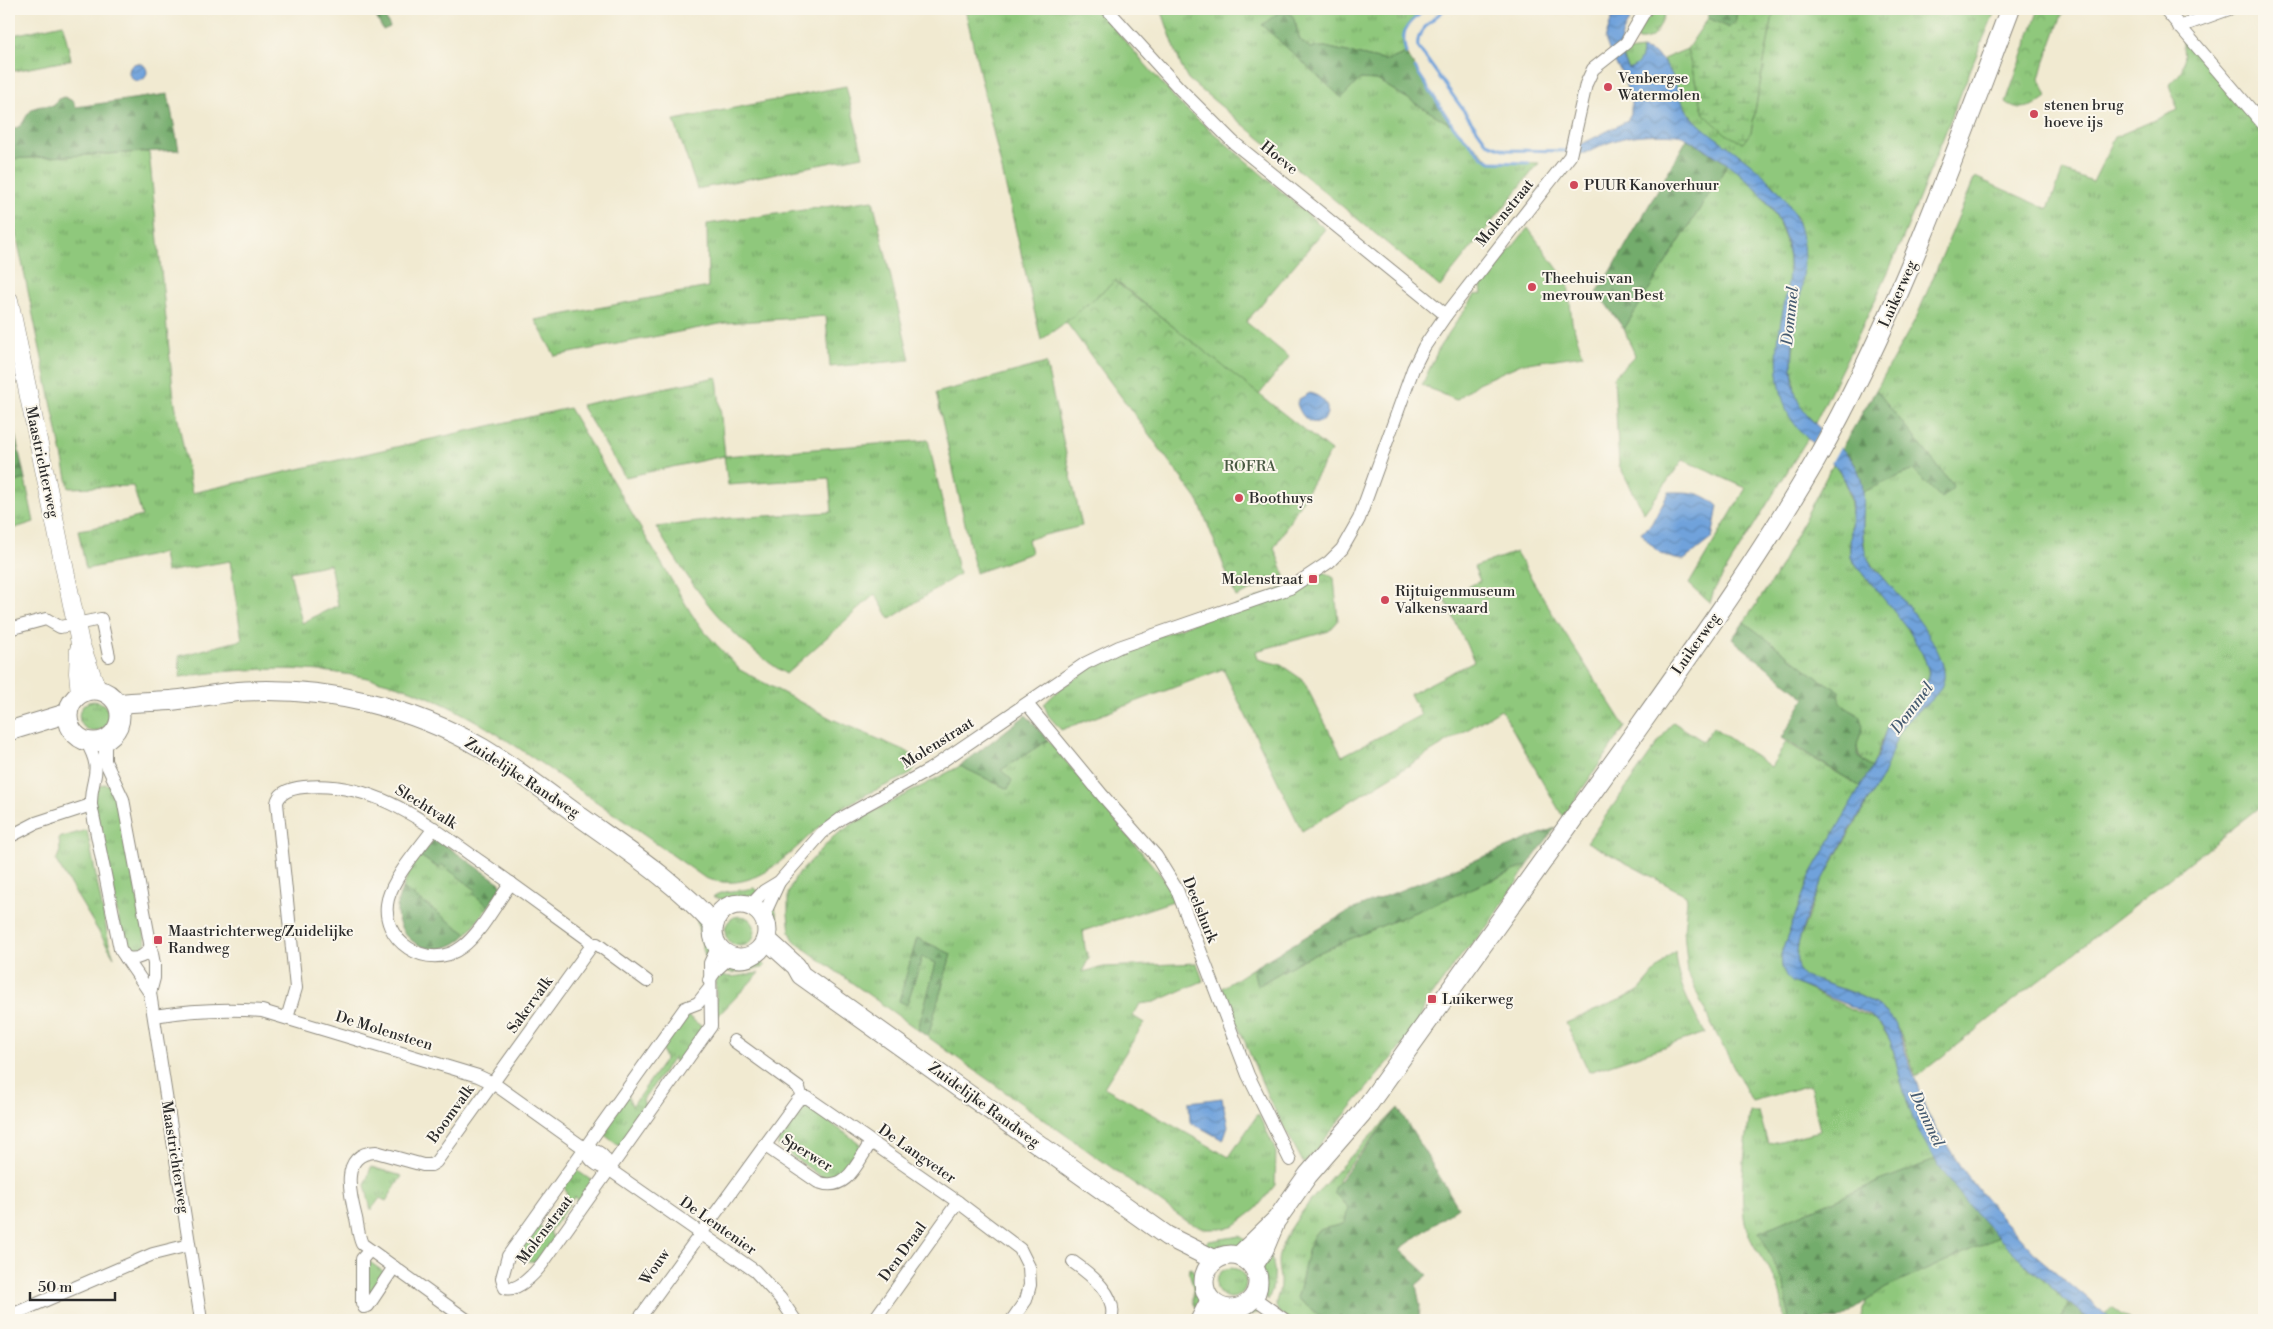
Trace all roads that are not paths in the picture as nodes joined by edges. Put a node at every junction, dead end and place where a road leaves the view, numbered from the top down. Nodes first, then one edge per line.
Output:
1 (1107, 9) edge
2 (1646, 9) edge
3 (2010, 9) edge
4 (2165, 9) edge
5 (2229, 9) edge
6 (2179, 27) junction
7 (2264, 125) edge
8 (9, 300) edge
9 (1446, 315) junction
10 (76, 624) junction
11 (9, 629) edge
12 (109, 656) dead end
13 (89, 691) junction
14 (1027, 704) junction
15 (119, 712) junction
16 (75, 728) junction
17 (10, 731) edge
18 (109, 738) junction
19 (114, 782) junction
20 (94, 785) junction
21 (91, 805) junction
22 (434, 828) junction
23 (9, 837) edge
24 (511, 883) junction
25 (756, 911) junction
26 (719, 917) junction
27 (591, 945) junction
28 (151, 946) junction
29 (760, 946) junction
30 (724, 951) junction
31 (126, 958) junction
32 (648, 981) dead end
33 (709, 985) junction
34 (150, 993) junction
35 (692, 1006) junction
36 (154, 1016) junction
37 (287, 1018) junction
38 (711, 1018) junction
39 (734, 1041) dead end
40 (493, 1083) junction
41 (802, 1098) junction
42 (871, 1142) junction
43 (764, 1145) junction
44 (584, 1148) junction
45 (1290, 1160) dead end
46 (610, 1170) junction
47 (958, 1202) junction
48 (699, 1233) junction
49 (189, 1246) junction
50 (370, 1250) junction
51 (1246, 1261) junction
52 (1073, 1262) dead end
53 (394, 1267) junction
54 (1210, 1267) junction
55 (1254, 1297) junction
56 (1215, 1309) edge
57 (11, 1316) edge
58 (201, 1320) edge
59 (467, 1320) edge
60 (638, 1320) edge
61 (795, 1320) edge
62 (874, 1320) edge
63 (1012, 1320) edge
64 (1111, 1320) edge
65 (1198, 1320) edge
66 (1285, 1320) edge

1 - 9 street, Hoeve
2 - 9 street, Molenstraat
3 - 51 main road, Luikerweg
4 - 6 street
5 - 6 street
6 - 7 street
8 - 10 main road, Maastrichterweg
9 - 14 street, Molenstraat
10 - 11 street
10 - 12 street
10 - 13 main road, Maastrichterweg
13 - 15 main road
13 - 16 main road
14 - 25 street, Molenstraat
14 - 45 street, Deelshurk
15 - 18 main road
15 - 26 main road, Zuidelijke Randweg
16 - 17 main road
16 - 18 main road
16 - 20 street, Maastrichterweg
18 - 19 street, Maastrichterweg
19 - 20 street
19 - 28 street, Maastrichterweg
20 - 21 street, Maastrichterweg
21 - 23 street
21 - 31 street, Maastrichterweg
22 - 24 street, Slechtvalk
22 - 24 street
22 - 37 street, Slechtvalk
24 - 27 street, Slechtvalk
25 - 26 main road
25 - 29 main road
26 - 30 main road
27 - 32 street, Slechtvalk
27 - 40 street, Sakervalk
28 - 31 street
28 - 34 street, Maastrichterweg
29 - 30 main road
29 - 54 main road, Zuidelijke Randweg
30 - 33 street, Molenstraat
31 - 34 street, Maastrichterweg
33 - 35 street, Molenstraat
33 - 38 street, Molenstraat
34 - 36 street, Maastrichterweg
35 - 38 street
35 - 44 street, Molenstraat
36 - 37 street, De Molensteen
36 - 49 street, Maastrichterweg
37 - 40 street, De Molensteen
38 - 46 street, Molenstraat
39 - 41 street, De Langveter
40 - 44 street, De Molensteen
40 - 50 street, Boomvalk
41 - 42 street, De Langveter
41 - 43 street, Sperwer
42 - 43 street, Sperwer
42 - 47 street, De Langveter
43 - 48 street, Sperwer
44 - 46 street, De Lentenier
44 - 46 street, Molenstraat
46 - 48 street, De Lentenier
47 - 62 street, Den Draal
47 - 63 street, De Langveter
48 - 60 street, Wouw
48 - 61 street, De Lentenier
49 - 57 street
49 - 58 street, Maastrichterweg
50 - 53 street
50 - 53 street
51 - 54 main road
51 - 55 main road
52 - 64 street
53 - 59 street
54 - 56 main road
55 - 56 main road
55 - 66 street
56 - 65 street

